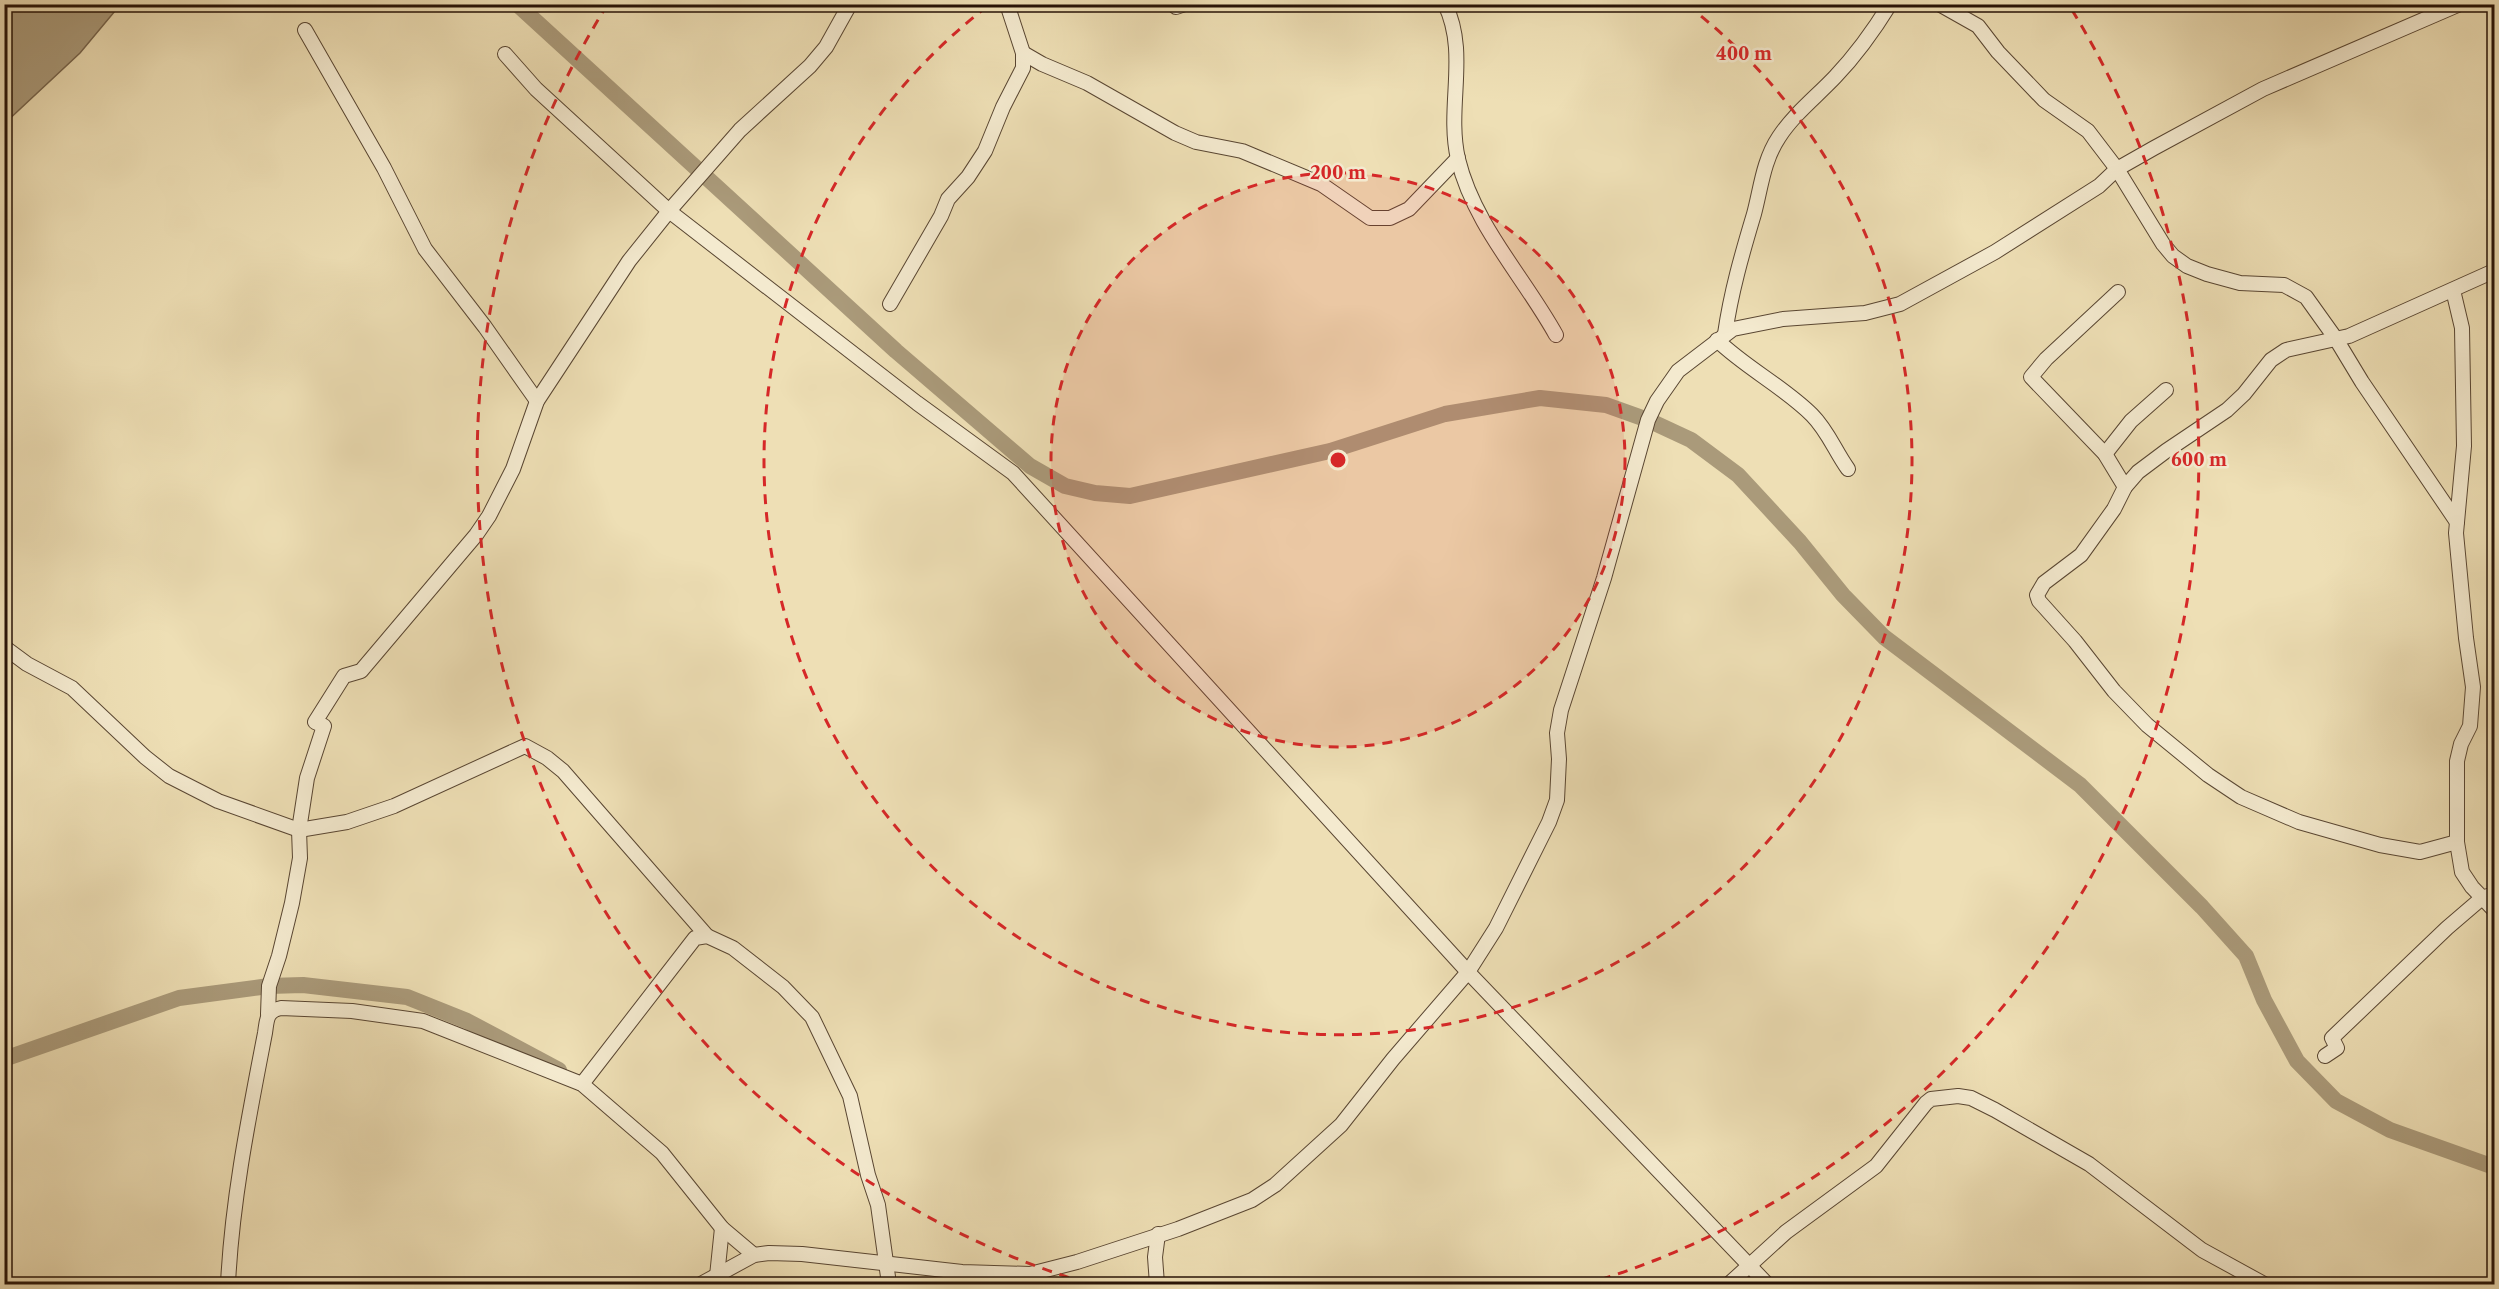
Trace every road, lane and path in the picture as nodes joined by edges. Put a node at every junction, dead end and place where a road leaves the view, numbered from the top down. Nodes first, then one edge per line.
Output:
1 (850, 4) edge
2 (1007, 4) edge
3 (1173, 4) edge
4 (1185, 4) edge
5 (1445, 4) edge
6 (1890, 4) edge
7 (1939, 4) edge
8 (2460, 4) edge
9 (305, 30) dead end
10 (1023, 53) junction
11 (505, 54) dead end
12 (1458, 158) junction
13 (2117, 169) junction
14 (669, 211) junction
15 (2494, 271) edge
16 (2453, 290) junction
17 (2118, 292) dead end
18 (890, 304) dead end
19 (1556, 335) dead end
20 (1721, 337) junction
21 (2336, 339) junction
22 (2166, 390) dead end
23 (537, 401) junction
24 (2105, 454) junction
25 (1848, 469) dead end
26 (2125, 487) junction
27 (2457, 522) junction
28 (4, 647) edge
29 (299, 831) junction
30 (2457, 842) junction
31 (2488, 896) edge
32 (2494, 910) edge
33 (707, 936) junction
34 (1468, 972) junction
35 (268, 1014) junction
36 (2325, 1056) dead end
37 (582, 1084) junction
38 (722, 1228) junction
39 (1158, 1234) junction
40 (754, 1255) junction
41 (887, 1265) junction
42 (1749, 1265) junction
43 (719, 1280) edge
44 (1157, 1281) edge
45 (228, 1284) edge
46 (701, 1284) edge
47 (889, 1284) edge
48 (1171, 1284) edge
49 (1729, 1284) edge
50 (1767, 1284) edge
51 (2264, 1284) edge

1 - 14 street
2 - 10 street
3 - 4 street
5 - 12 street
6 - 20 street
7 - 13 street
8 - 13 street
9 - 23 street
10 - 12 street
10 - 18 street
11 - 14 street
12 - 19 street
13 - 20 street
13 - 21 street
14 - 23 street
14 - 34 street
15 - 16 street
16 - 21 street
16 - 27 street
17 - 24 street
20 - 25 street
20 - 34 street
21 - 26 street
21 - 27 street
22 - 24 street
23 - 29 street
24 - 26 street
26 - 30 street
27 - 30 street
28 - 29 street
29 - 33 street
29 - 35 street
30 - 31 street
31 - 32 street
31 - 36 street
33 - 37 street
33 - 41 street
34 - 39 street
34 - 42 street
35 - 37 street
35 - 45 street
37 - 38 street
38 - 40 street
38 - 43 street
39 - 41 street
39 - 44 street
40 - 41 street
40 - 43 street
41 - 47 street
42 - 49 street
42 - 50 street
42 - 51 street
43 - 46 street
44 - 48 street

